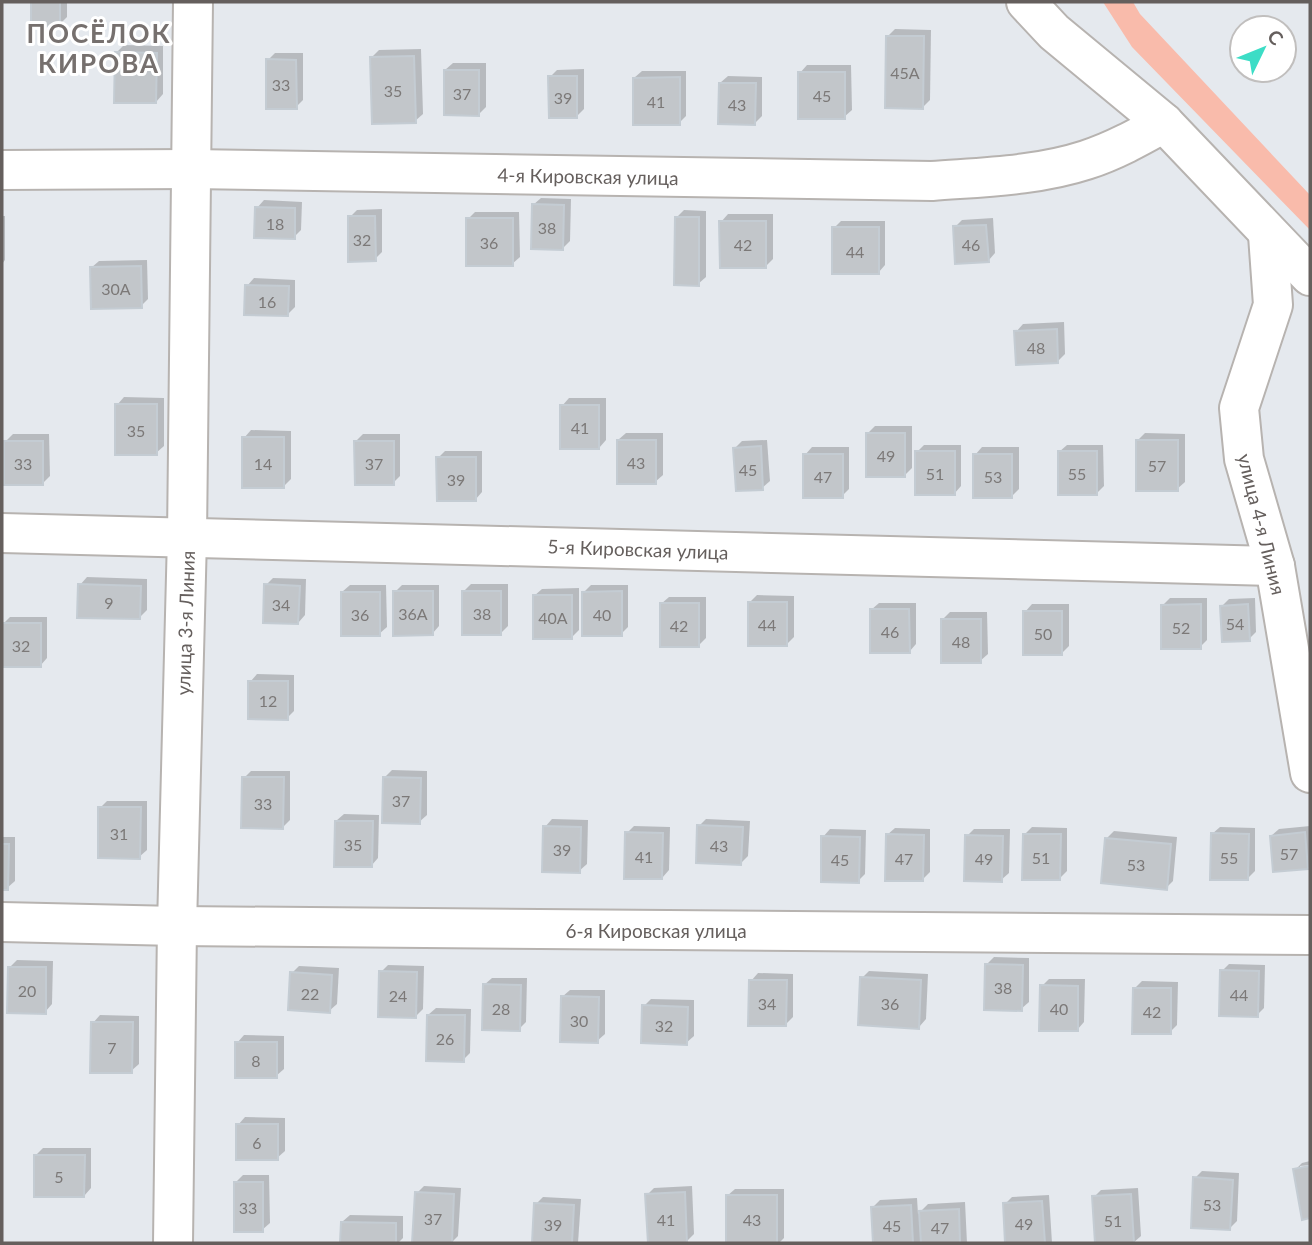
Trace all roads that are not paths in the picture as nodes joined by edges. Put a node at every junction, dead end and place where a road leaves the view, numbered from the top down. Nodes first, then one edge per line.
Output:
1 (194, 2) edge
2 (1026, 2) edge
3 (1164, 123) junction
4 (191, 169) junction
5 (2, 170) edge
6 (1268, 235) junction
7 (1310, 276) edge
8 (2, 533) edge
9 (187, 537) junction
10 (1275, 566) junction
11 (1310, 773) edge
12 (2, 922) edge
13 (177, 926) junction
14 (1310, 935) edge
15 (173, 1243) edge

1 - 4 street, улица 3-я Линия
2 - 3 street
3 - 4 street, 4-я Кировская улица
3 - 6 street
4 - 5 street, 4-я Кировская улица
4 - 9 street, улица 3-я Линия
6 - 7 street
6 - 10 street, улица 4-я Линия
8 - 9 street, 5-я Кировская улица
9 - 10 street, 5-я Кировская улица
9 - 13 street, улица 3-я Линия
10 - 11 street, улица 4-я Линия
12 - 13 street, 6-я Кировская улица
13 - 14 street, 6-я Кировская улица
13 - 15 street, улица 3-я Линия

